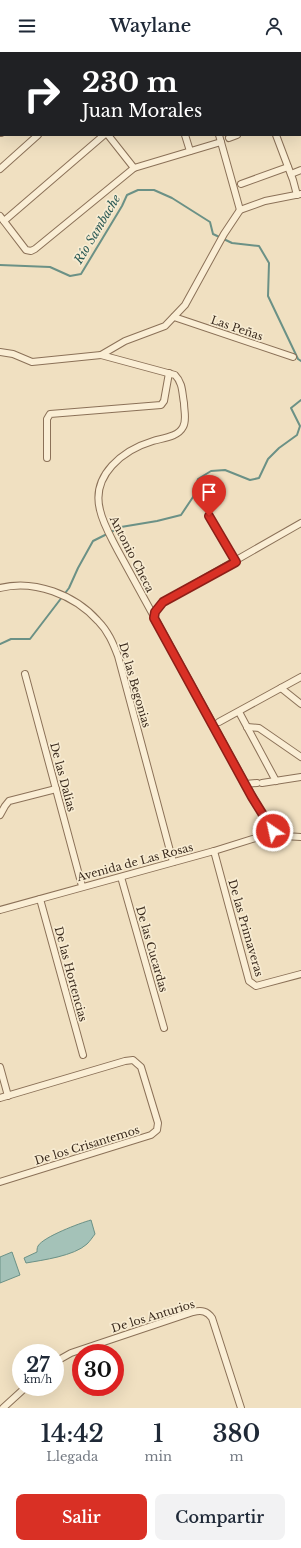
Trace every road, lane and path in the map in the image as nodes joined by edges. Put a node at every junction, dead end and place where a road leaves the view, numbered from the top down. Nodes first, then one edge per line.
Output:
1 (37, 136) edge
2 (103, 136) edge
3 (109, 136) edge
4 (185, 136) edge
5 (219, 136) edge
6 (234, 136) edge
7 (277, 136) edge
8 (229, 138) dead end
9 (221, 142) junction
10 (190, 151) junction
11 (288, 167) junction
12 (134, 168) junction
13 (0, 169) edge
14 (301, 170) edge
15 (291, 174) junction
16 (241, 184) dead end
17 (299, 194) edge
18 (240, 210) junction
19 (2, 219) edge
20 (174, 318) junction
21 (0, 352) edge
22 (101, 355) junction
23 (293, 357) dead end
24 (169, 373) junction
25 (47, 458) dead end
26 (209, 516) dead end
27 (301, 523) edge
28 (236, 562) junction
29 (0, 588) edge
30 (154, 618) junction
31 (25, 674) dead end
32 (301, 677) edge
33 (281, 688) junction
34 (301, 704) edge
35 (238, 712) junction
36 (219, 722) dead end
37 (247, 727) junction
38 (301, 757) edge
39 (301, 777) edge
40 (276, 781) junction
41 (245, 784) junction
42 (56, 789) junction
43 (0, 815) edge
44 (275, 832) junction
45 (301, 837) edge
46 (214, 851) junction
47 (173, 862) junction
48 (121, 876) junction
49 (82, 886) junction
50 (40, 898) junction
51 (0, 910) edge
52 (301, 974) edge
53 (164, 1028) dead end
54 (83, 1056) dead end
55 (0, 1067) edge
56 (8, 1096) junction
57 (0, 1098) edge
58 (0, 1182) edge
59 (64, 1357) edge
60 (16, 1396) edge
61 (2, 1408) edge
62 (240, 1408) edge

1 - 13 street
2 - 19 street
3 - 12 street
4 - 10 street
5 - 9 street
6 - 8 street
7 - 11 street
9 - 10 street
9 - 18 street
10 - 12 street
11 - 15 street
11 - 16 street
12 - 19 street
14 - 15 street
15 - 17 street
17 - 18 street
18 - 20 street
20 - 22 street
20 - 23 street, Las Peñas
21 - 22 street
22 - 24 street
24 - 25 street
24 - 30 street, Antonio Checa
26 - 28 street
27 - 28 street
28 - 30 street
29 - 47 street, De las Begonias
30 - 41 street, Antonio Checa
31 - 42 street, De las Dalias
32 - 33 street
33 - 34 street
33 - 35 street
35 - 36 street
35 - 37 street
37 - 38 street
37 - 40 street
39 - 40 street
40 - 41 street
41 - 44 street, Antonio Checa
42 - 43 street
42 - 49 street, De las Dalias
44 - 45 street
44 - 46 street, Avenida de Las Rosas
46 - 47 street, Avenida de Las Rosas
46 - 52 street, De las Primaveras
47 - 48 street, Avenida de Las Rosas
48 - 49 street, Avenida de Las Rosas
48 - 53 street, De las Cucardas
49 - 50 street, Avenida de Las Rosas
50 - 51 street, Avenida de Las Rosas
50 - 54 street, De las Hortencias
55 - 56 street
56 - 57 street, De los Crisantemos
56 - 58 street, De los Crisantemos
59 - 62 street, De los Anturios
60 - 61 street

